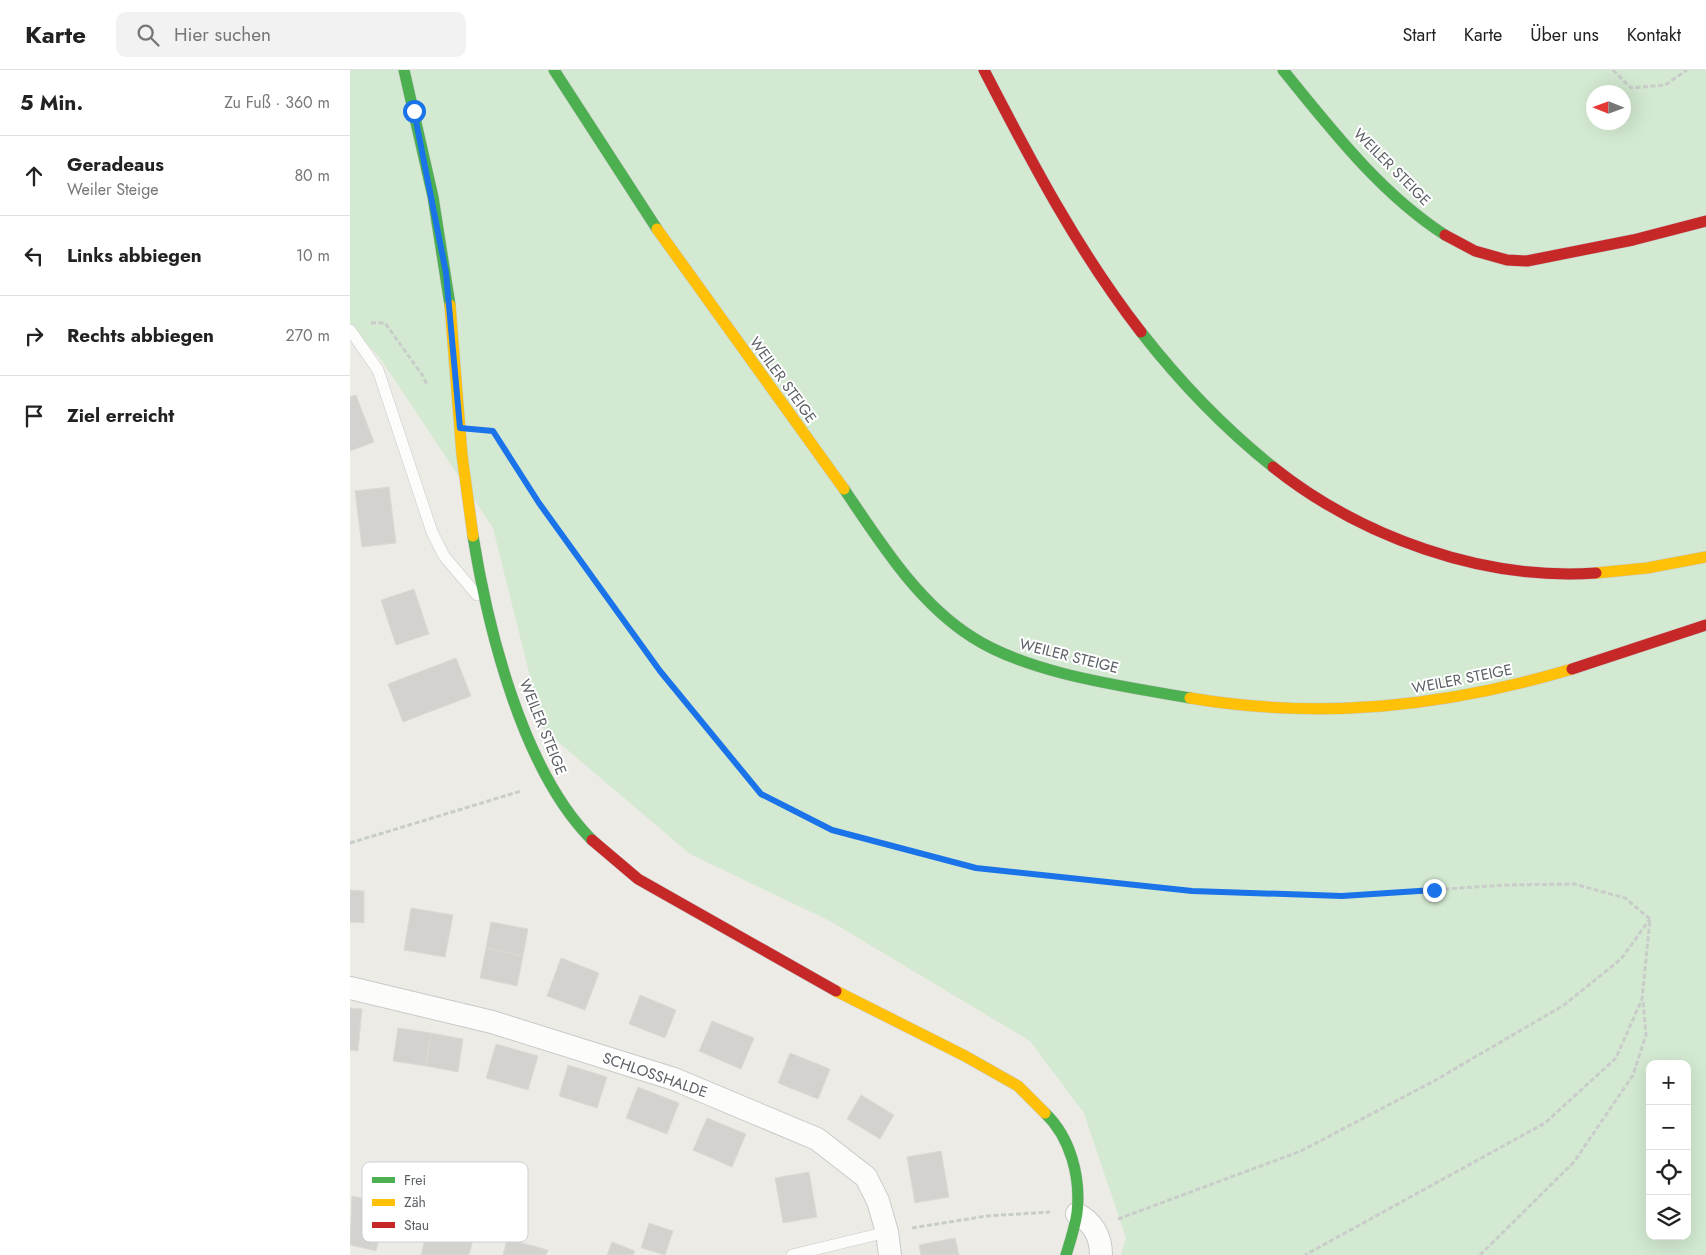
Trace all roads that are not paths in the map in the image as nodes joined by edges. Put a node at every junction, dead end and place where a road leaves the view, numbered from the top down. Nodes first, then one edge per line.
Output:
1 (404, 70) edge
2 (554, 70) edge
3 (984, 70) edge
4 (1283, 70) edge
5 (1706, 221) edge
6 (350, 330) edge
7 (1706, 557) edge
8 (487, 608) junction
9 (1706, 625) edge
10 (350, 988) edge
11 (1077, 1214) junction
12 (887, 1232) junction
13 (792, 1255) edge
14 (890, 1255) edge
15 (1066, 1255) edge
16 (1101, 1255) edge

1 - 8 street, WEILER STEIGE
2 - 9 street, WEILER STEIGE
3 - 7 street
4 - 5 street, WEILER STEIGE
6 - 8 lane
8 - 11 street, WEILER STEIGE
10 - 12 street, SCHLOSSHALDE
11 - 15 street, WEILER STEIGE
11 - 16 street
12 - 13 lane
12 - 14 street, SCHLOSSHALDE

